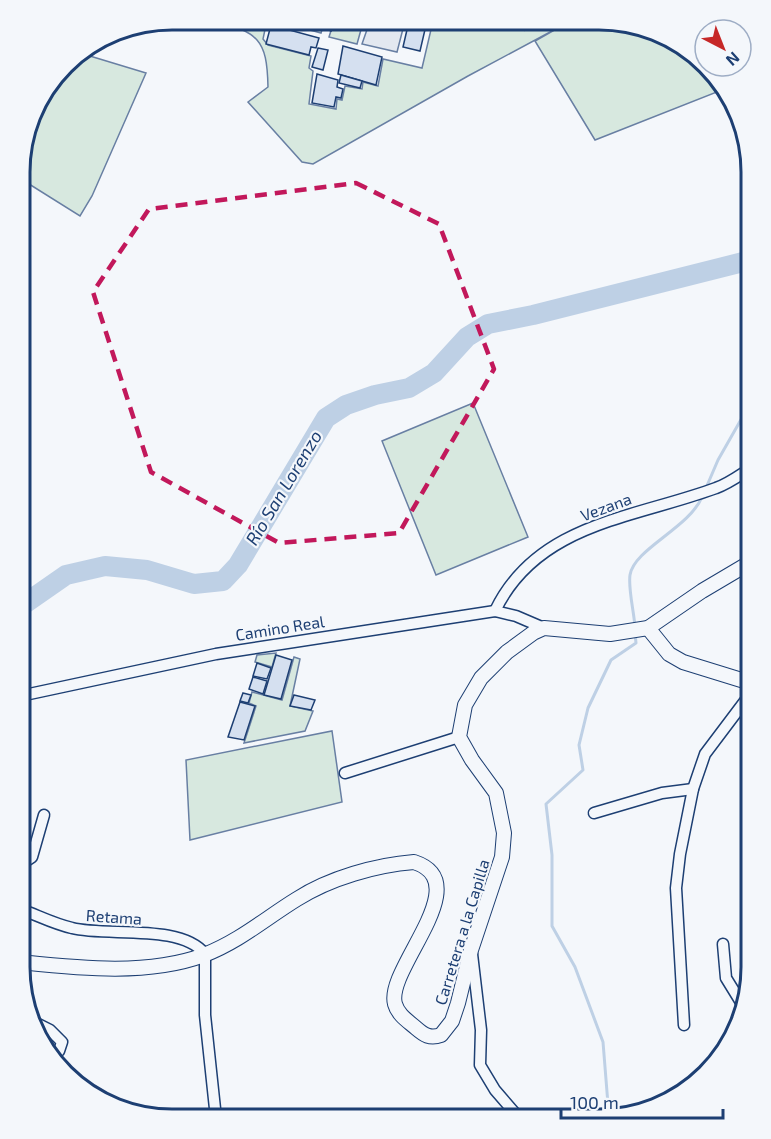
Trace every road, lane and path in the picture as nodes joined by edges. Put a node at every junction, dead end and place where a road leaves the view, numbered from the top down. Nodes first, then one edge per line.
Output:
1 (741, 474) edge
2 (741, 568) edge
3 (495, 611) junction
4 (544, 628) junction
5 (644, 629) junction
6 (741, 680) edge
7 (30, 694) edge
8 (741, 706) edge
9 (459, 737) junction
10 (345, 773) dead end
11 (693, 789) junction
12 (594, 813) dead end
13 (44, 815) dead end
14 (30, 858) edge
15 (30, 913) edge
16 (723, 944) dead end
17 (471, 950) junction
18 (205, 954) junction
19 (30, 963) edge
20 (738, 997) edge
21 (684, 1025) dead end
22 (44, 1027) edge
23 (58, 1052) edge
24 (215, 1109) edge
25 (511, 1109) edge

1 - 3 street, Vezana
2 - 5 street
3 - 4 street, Camino Real
3 - 7 street, Camino Real
4 - 5 street
4 - 9 street
5 - 6 street
8 - 11 street
9 - 10 street
9 - 17 street, Carretera a la Capilla
11 - 12 street
11 - 21 street
13 - 14 street
15 - 18 street, Retama
16 - 20 street
17 - 18 street, Carretera a la Capilla
17 - 25 street
18 - 19 street, Carretera a la Capilla
18 - 24 street
22 - 23 street

